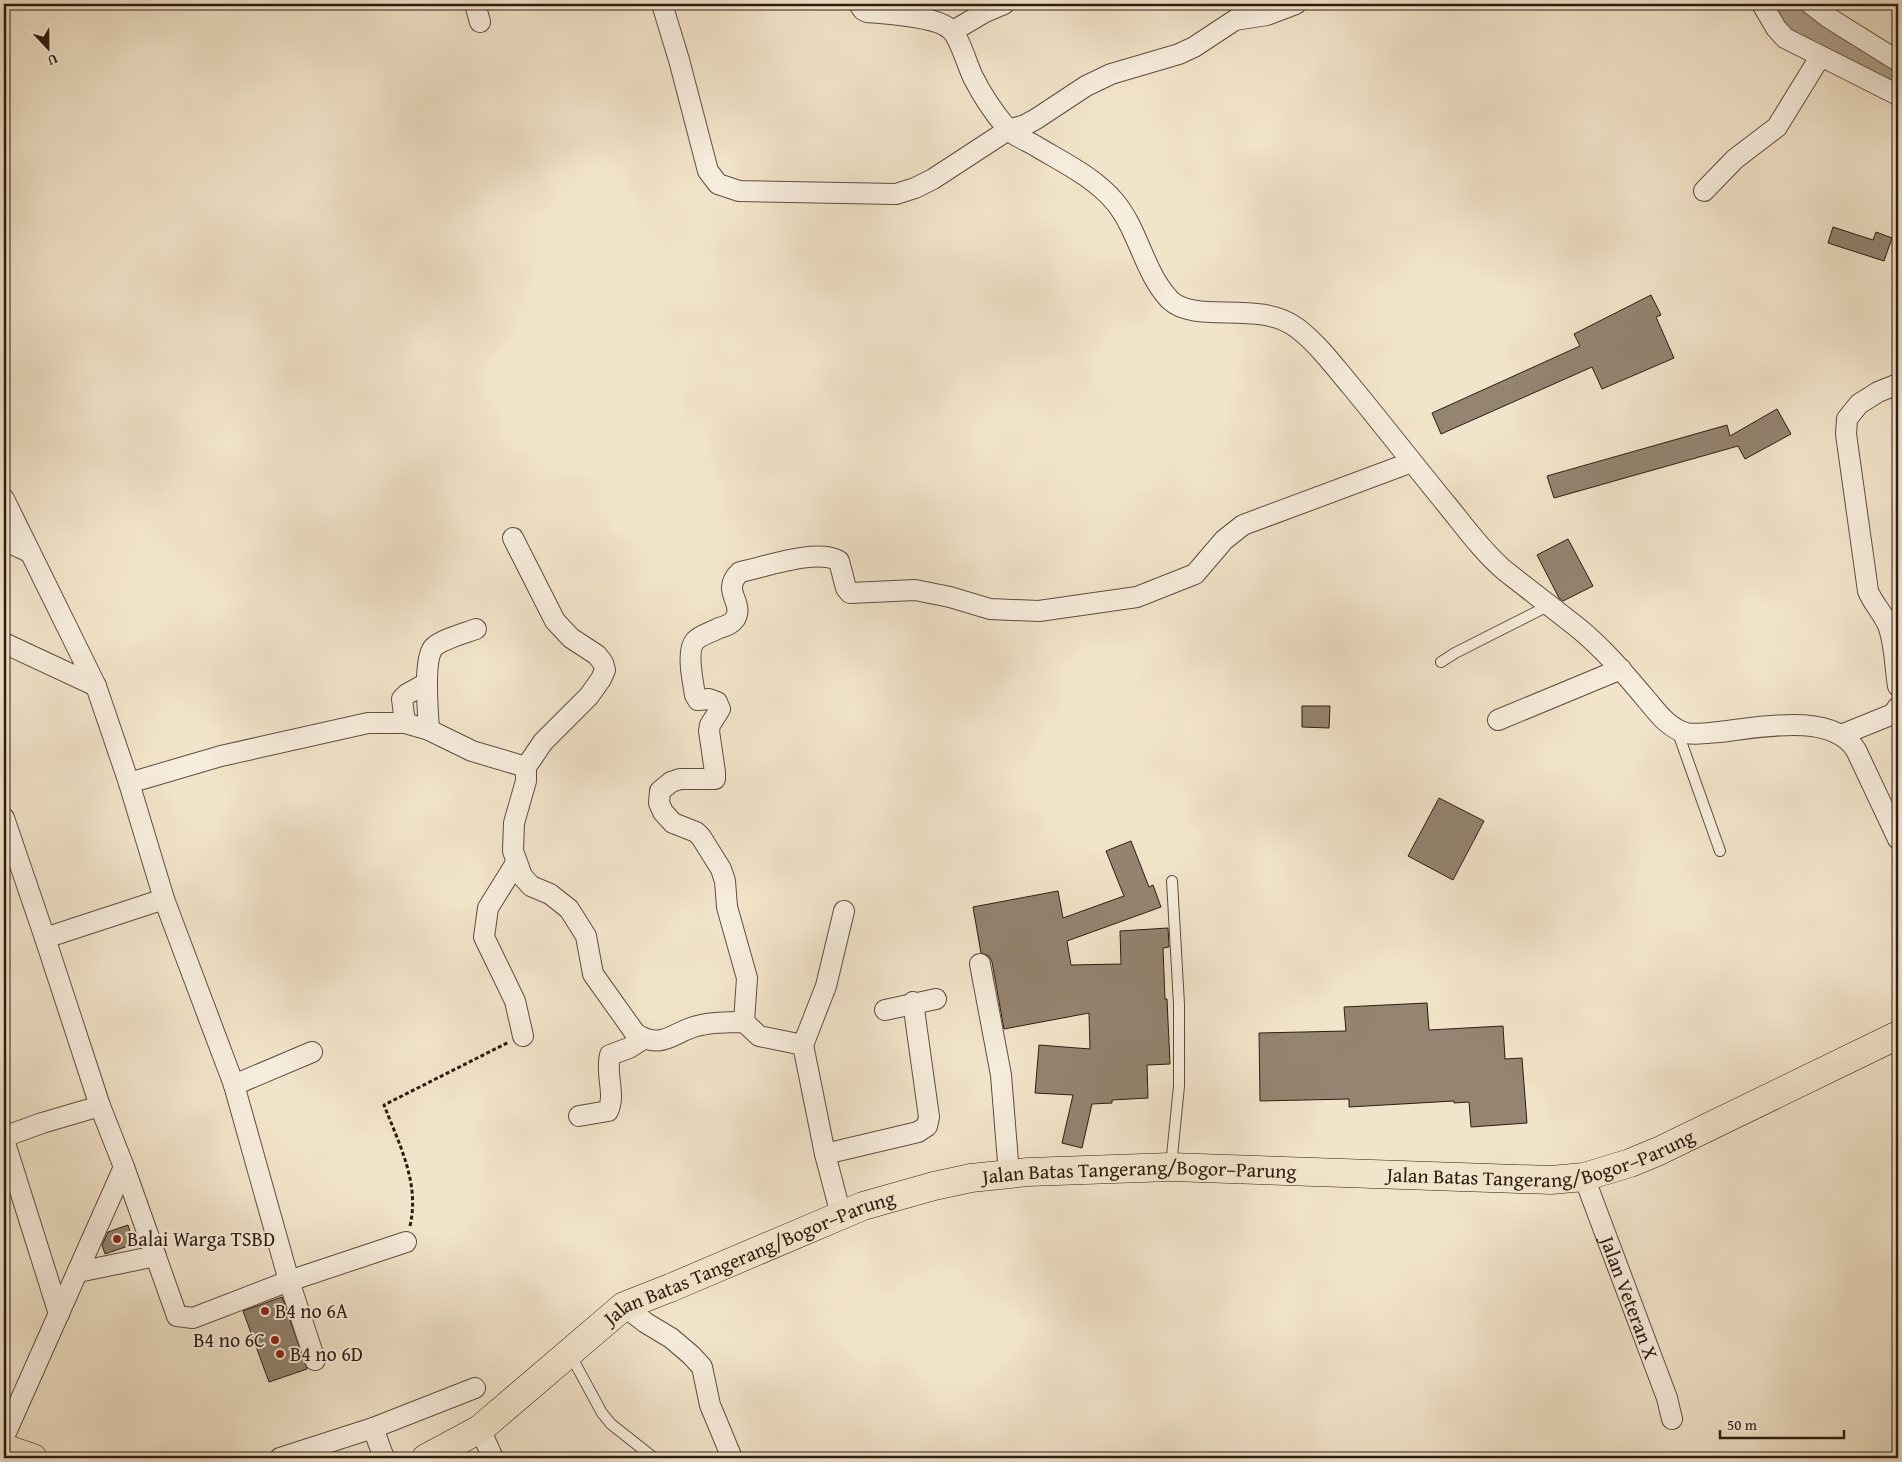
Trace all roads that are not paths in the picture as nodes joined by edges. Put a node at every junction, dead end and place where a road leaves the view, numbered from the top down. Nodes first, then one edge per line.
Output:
1 (662, 4) edge
2 (859, 4) edge
3 (1004, 4) edge
4 (1296, 4) edge
5 (1762, 4) edge
6 (1811, 4) edge
7 (953, 31) junction
8 (1820, 57) junction
9 (1898, 61) edge
10 (1898, 95) edge
11 (1008, 130) junction
12 (1704, 191) dead end
13 (1898, 384) edge
14 (1412, 462) junction
15 (4, 499) edge
16 (513, 538) dead end
17 (4, 540) edge
18 (29, 552) junction
19 (1550, 605) junction
20 (476, 629) dead end
21 (4, 643) edge
22 (1441, 662) dead end
23 (1621, 669) junction
24 (427, 683) junction
25 (96, 686) junction
26 (1898, 686) edge
27 (1898, 707) edge
28 (1498, 720) dead end
29 (405, 723) junction
30 (1677, 729) junction
31 (429, 730) junction
32 (1841, 734) junction
33 (526, 767) junction
34 (129, 783) junction
35 (4, 818) edge
36 (1898, 838) edge
37 (1720, 851) dead end
38 (516, 863) junction
39 (1172, 881) dead end
40 (164, 899) junction
41 (844, 911) dead end
42 (45, 938) junction
43 (980, 964) dead end
44 (936, 999) dead end
45 (913, 1002) junction
46 (885, 1010) dead end
47 (744, 1022) junction
48 (1898, 1035) edge
49 (523, 1036) road end
50 (643, 1039) junction
51 (803, 1045) junction
52 (312, 1052) dead end
53 (234, 1085) junction
54 (100, 1106) junction
55 (579, 1116) dead end
56 (825, 1154) junction
57 (124, 1167) junction
58 (1170, 1167) junction
59 (1009, 1174) junction
60 (1584, 1177) junction
61 (840, 1215) junction
62 (406, 1242) road end
63 (156, 1256) junction
64 (78, 1272) junction
65 (289, 1281) junction
66 (624, 1306) junction
67 (59, 1314) junction
68 (569, 1353) junction
69 (315, 1360) dead end
70 (474, 1388) dead end
71 (1672, 1419) dead end
72 (373, 1428) junction
73 (480, 1429) junction
74 (4, 1437) edge
75 (4, 1448) edge
76 (33, 1458) edge
77 (280, 1458) edge
78 (384, 1458) edge
79 (426, 1458) edge
80 (493, 1458) edge
81 (654, 1458) edge
82 (732, 1458) edge

1 - 11 street
2 - 7 street
3 - 7 street
4 - 11 street
5 - 8 street
6 - 9 street
7 - 11 street
8 - 10 street
8 - 12 street
11 - 14 street
13 - 26 street
14 - 19 street
14 - 47 street
15 - 18 street
16 - 33 street
17 - 18 street
18 - 25 street
19 - 22 lane
19 - 23 street
20 - 24 street
21 - 25 street
23 - 28 street
23 - 30 street
24 - 29 street
24 - 31 street
25 - 34 street
27 - 32 street
29 - 31 street
29 - 34 street
30 - 32 street
30 - 37 lane
31 - 33 street
32 - 36 street
33 - 38 street
34 - 40 street
35 - 42 street
38 - 49 street
38 - 50 street
39 - 58 lane
40 - 42 street
40 - 53 street
41 - 51 street
42 - 54 street
43 - 59 street
44 - 45 street
45 - 46 street
45 - 56 street
47 - 50 street
47 - 51 street
48 - 60 main road, Jalan Batas Tangerang/Bogor–Parung
50 - 55 street
51 - 56 street
52 - 53 street
53 - 65 street
54 - 57 street
54 - 67 street
56 - 61 street
57 - 63 street
57 - 64 street
58 - 59 main road, Jalan Batas Tangerang/Bogor–Parung
58 - 60 main road, Jalan Batas Tangerang/Bogor–Parung
59 - 61 main road, Jalan Batas Tangerang/Bogor–Parung
60 - 71 street, Jalan Veteran X
61 - 66 main road, Jalan Batas Tangerang/Bogor–Parung
62 - 65 street
63 - 64 street
63 - 65 street
64 - 67 street
65 - 69 street
66 - 68 main road, Jalan Batas Tangerang/Bogor–Parung
66 - 82 street
67 - 74 street
68 - 73 main road, Jalan Batas Tangerang/Bogor–Parung
68 - 81 lane
70 - 72 street
72 - 77 street
72 - 78 street
73 - 79 main road, Jalan Batas Tangerang/Bogor–Parung
73 - 80 street
75 - 76 main road

